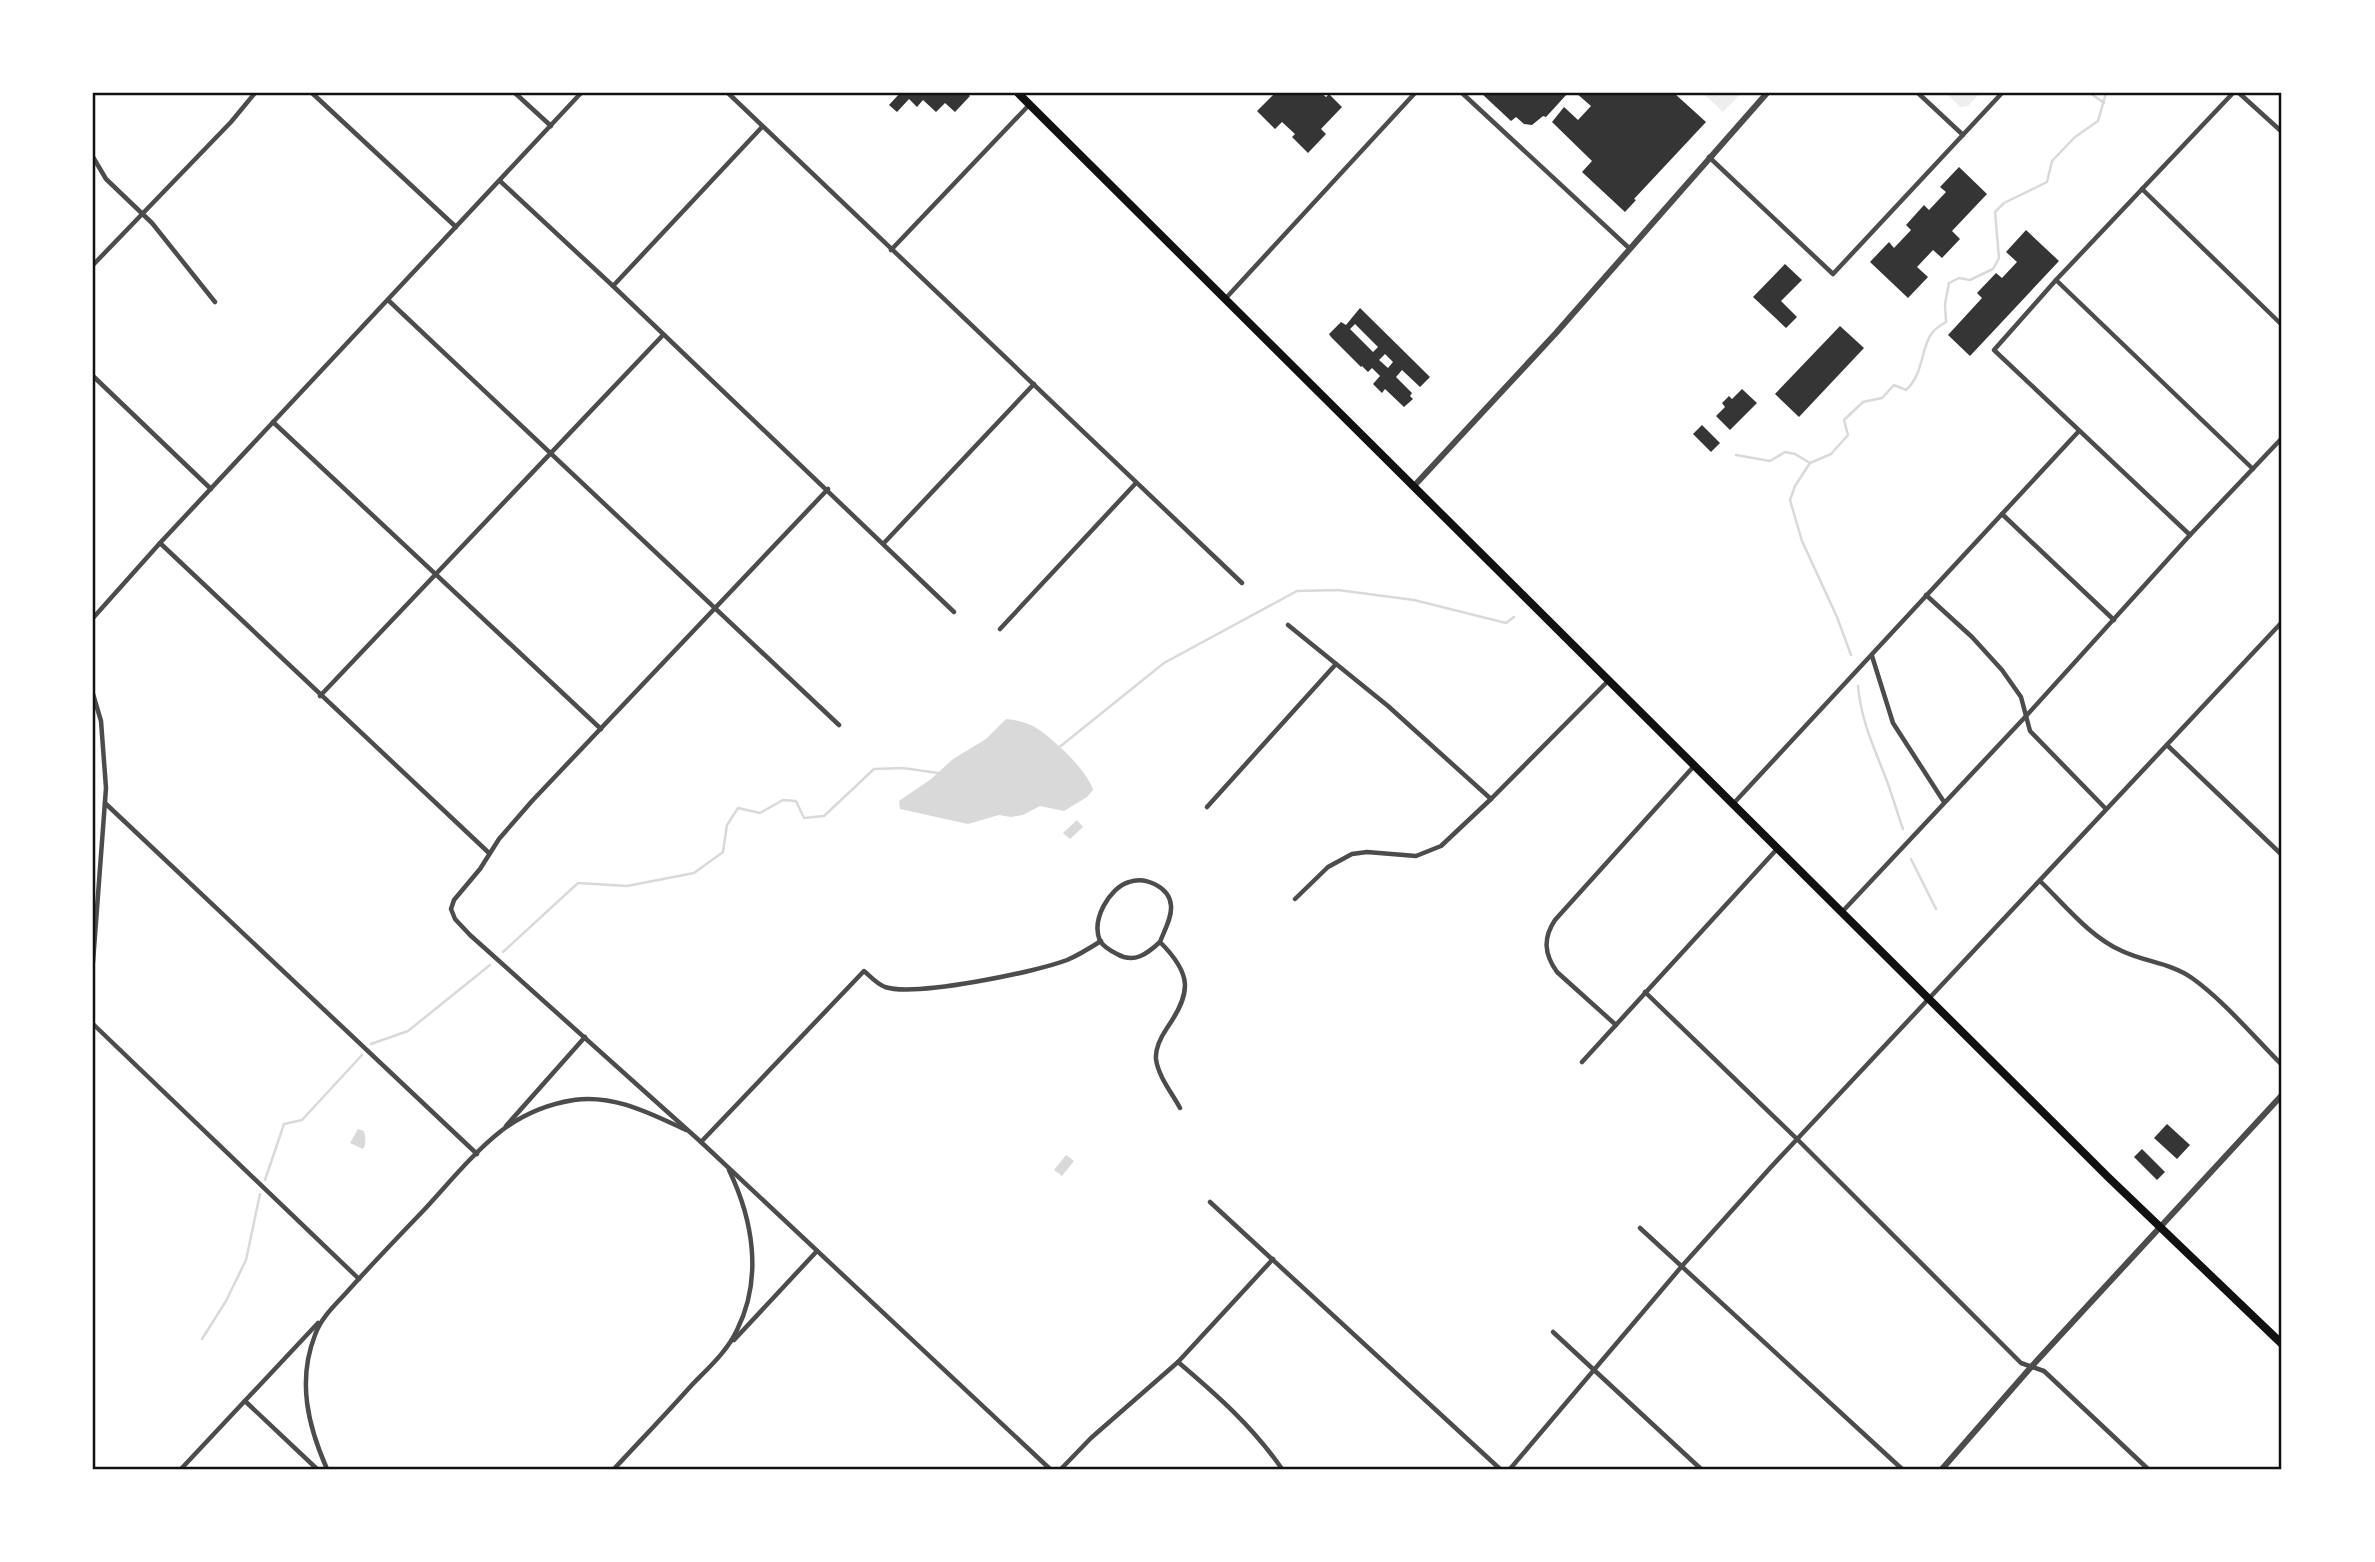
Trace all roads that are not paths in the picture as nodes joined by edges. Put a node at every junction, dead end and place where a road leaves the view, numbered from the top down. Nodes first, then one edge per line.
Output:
1 (255, 93) edge
2 (312, 93) edge
3 (515, 93) edge
4 (581, 93) edge
5 (728, 93) edge
6 (1018, 93) edge
7 (1415, 93) edge
8 (1462, 93) edge
9 (1767, 93) edge
10 (1918, 93) edge
11 (2001, 93) edge
12 (2232, 93) edge
13 (2239, 93) edge
14 (1029, 104) junction
15 (551, 126) junction
16 (762, 127) junction
17 (2282, 132) edge
18 (1963, 135) junction
19 (1709, 156) junction
20 (93, 157) edge
21 (500, 181) junction
22 (2142, 189) junction
23 (142, 214) junction
24 (456, 228) junction
25 (1629, 248) junction
26 (891, 250) junction
27 (93, 265) edge
28 (2056, 281) junction
29 (613, 286) junction
30 (1226, 298) junction
31 (388, 300) junction
32 (215, 302) dead end
33 (2282, 326) edge
34 (663, 335) junction
35 (93, 376) edge
36 (1034, 384) junction
37 (273, 422) junction
38 (2079, 430) junction
39 (2282, 438) edge
40 (551, 454) junction
41 (2253, 469) junction
42 (1136, 483) junction
43 (1414, 485) junction
44 (211, 489) junction
45 (828, 489) junction
46 (2002, 514) junction
47 (2190, 535) junction
48 (160, 543) junction
49 (884, 543) junction
50 (436, 574) junction
51 (1242, 583) dead end
52 (1926, 595) junction
53 (716, 607) junction
54 (954, 612) dead end
55 (93, 618) edge
56 (2114, 620) junction
57 (2282, 622) edge
58 (1288, 625) dead end
59 (1000, 629) dead end
60 (1872, 655) junction
61 (1336, 664) junction
62 (1609, 680) junction
63 (93, 694) edge
64 (320, 696) junction
65 (2027, 715) junction
66 (839, 725) dead end
67 (601, 729) junction
68 (2167, 744) junction
69 (1695, 765) junction
70 (1491, 799) junction
71 (1944, 802) junction
72 (105, 803) junction
73 (1733, 804) junction
74 (1206, 807) dead end
75 (2106, 809) junction
76 (1778, 849) junction
77 (489, 853) junction
78 (2282, 855) edge
79 (2040, 881) junction
80 (1295, 899) dead end
81 (1842, 912) junction
82 (1101, 941) junction
83 (1160, 942) junction
84 (93, 962) edge
85 (1645, 992) junction
86 (1930, 1000) junction
87 (93, 1024) edge
88 (1616, 1025) junction
89 (585, 1037) junction
90 (1582, 1062) dead end
91 (2282, 1065) edge
92 (2282, 1095) edge
93 (1180, 1108) dead end
94 (502, 1131) junction
95 (690, 1132) junction
96 (1797, 1139) junction
97 (701, 1142) junction
98 (477, 1154) junction
99 (727, 1166) junction
100 (1210, 1202) dead end
101 (1640, 1228) dead end
102 (2159, 1228) junction
103 (817, 1251) junction
104 (1273, 1259) junction
105 (1682, 1266) junction
106 (359, 1279) junction
107 (324, 1318) junction
108 (1553, 1332) dead end
109 (2282, 1345) edge
110 (722, 1353) junction
111 (1178, 1362) junction
112 (2032, 1366) junction
113 (1594, 1370) junction
114 (245, 1401) junction
115 (181, 1469) edge
116 (317, 1469) edge
117 (327, 1469) edge
118 (614, 1469) edge
119 (1050, 1469) edge
120 (1061, 1469) edge
121 (1282, 1469) edge
122 (1500, 1469) edge
123 (1510, 1469) edge
124 (1701, 1469) edge
125 (1902, 1469) edge
126 (1942, 1469) edge
127 (2148, 1469) edge

1 - 23 street
2 - 24 street
3 - 15 street
4 - 15 street
5 - 16 street
6 - 14 main road
7 - 30 street
8 - 25 street
9 - 19 street
10 - 18 street
11 - 18 street
12 - 22 street
13 - 17 street
14 - 26 street
14 - 30 main road
15 - 21 street
16 - 26 street
16 - 29 street
18 - 19 street
19 - 25 street
20 - 23 street
21 - 24 street
21 - 29 street
22 - 28 street
22 - 33 street
23 - 27 street
23 - 32 street
24 - 31 street
25 - 43 street
26 - 36 street
28 - 38 street
28 - 41 street
29 - 34 street
30 - 43 main road
31 - 37 street
31 - 40 street
34 - 40 street
34 - 45 street
35 - 44 street
36 - 42 street
36 - 49 street
37 - 44 street
37 - 50 street
38 - 46 street
38 - 47 street
39 - 41 street
40 - 50 street
40 - 53 street
41 - 47 street
42 - 51 street
42 - 59 street
43 - 62 main road
44 - 48 street
45 - 49 street
45 - 53 street
46 - 52 street
46 - 56 street
47 - 56 street
48 - 55 street
48 - 64 street
49 - 54 street
50 - 64 street
50 - 67 street
52 - 60 street
52 - 65 street
53 - 66 street
53 - 67 street
56 - 65 street
57 - 68 street
58 - 61 street
60 - 71 street
60 - 73 street
61 - 70 street
61 - 74 street
62 - 69 main road
62 - 70 street
63 - 72 street
64 - 77 street
65 - 71 street
65 - 75 street
67 - 77 street
68 - 75 street
68 - 78 street
69 - 73 main road
69 - 88 street
70 - 80 street
71 - 81 street
72 - 84 street
72 - 98 street
73 - 76 main road
75 - 79 street
76 - 81 main road
76 - 85 street
77 - 89 street
79 - 86 street
79 - 91 street
81 - 86 main road
82 - 83 street
82 - 83 street
82 - 97 street
83 - 93 street
85 - 88 street
85 - 96 street
86 - 96 street
86 - 102 main road
87 - 106 street
88 - 90 street
89 - 94 street
89 - 95 street
92 - 102 street
94 - 95 street
94 - 98 street
95 - 97 street
96 - 105 street
96 - 112 street
97 - 99 street
98 - 106 street
99 - 103 street
99 - 110 street
100 - 104 street
101 - 105 street
102 - 109 main road
102 - 112 street
103 - 110 street
103 - 119 street
104 - 111 street
104 - 122 street
105 - 113 street
105 - 125 street
106 - 107 street
107 - 114 street
107 - 117 street
108 - 113 street
110 - 118 street
111 - 120 street
111 - 121 street
112 - 126 street
112 - 127 street
113 - 123 street
113 - 124 street
114 - 115 street
114 - 116 street

